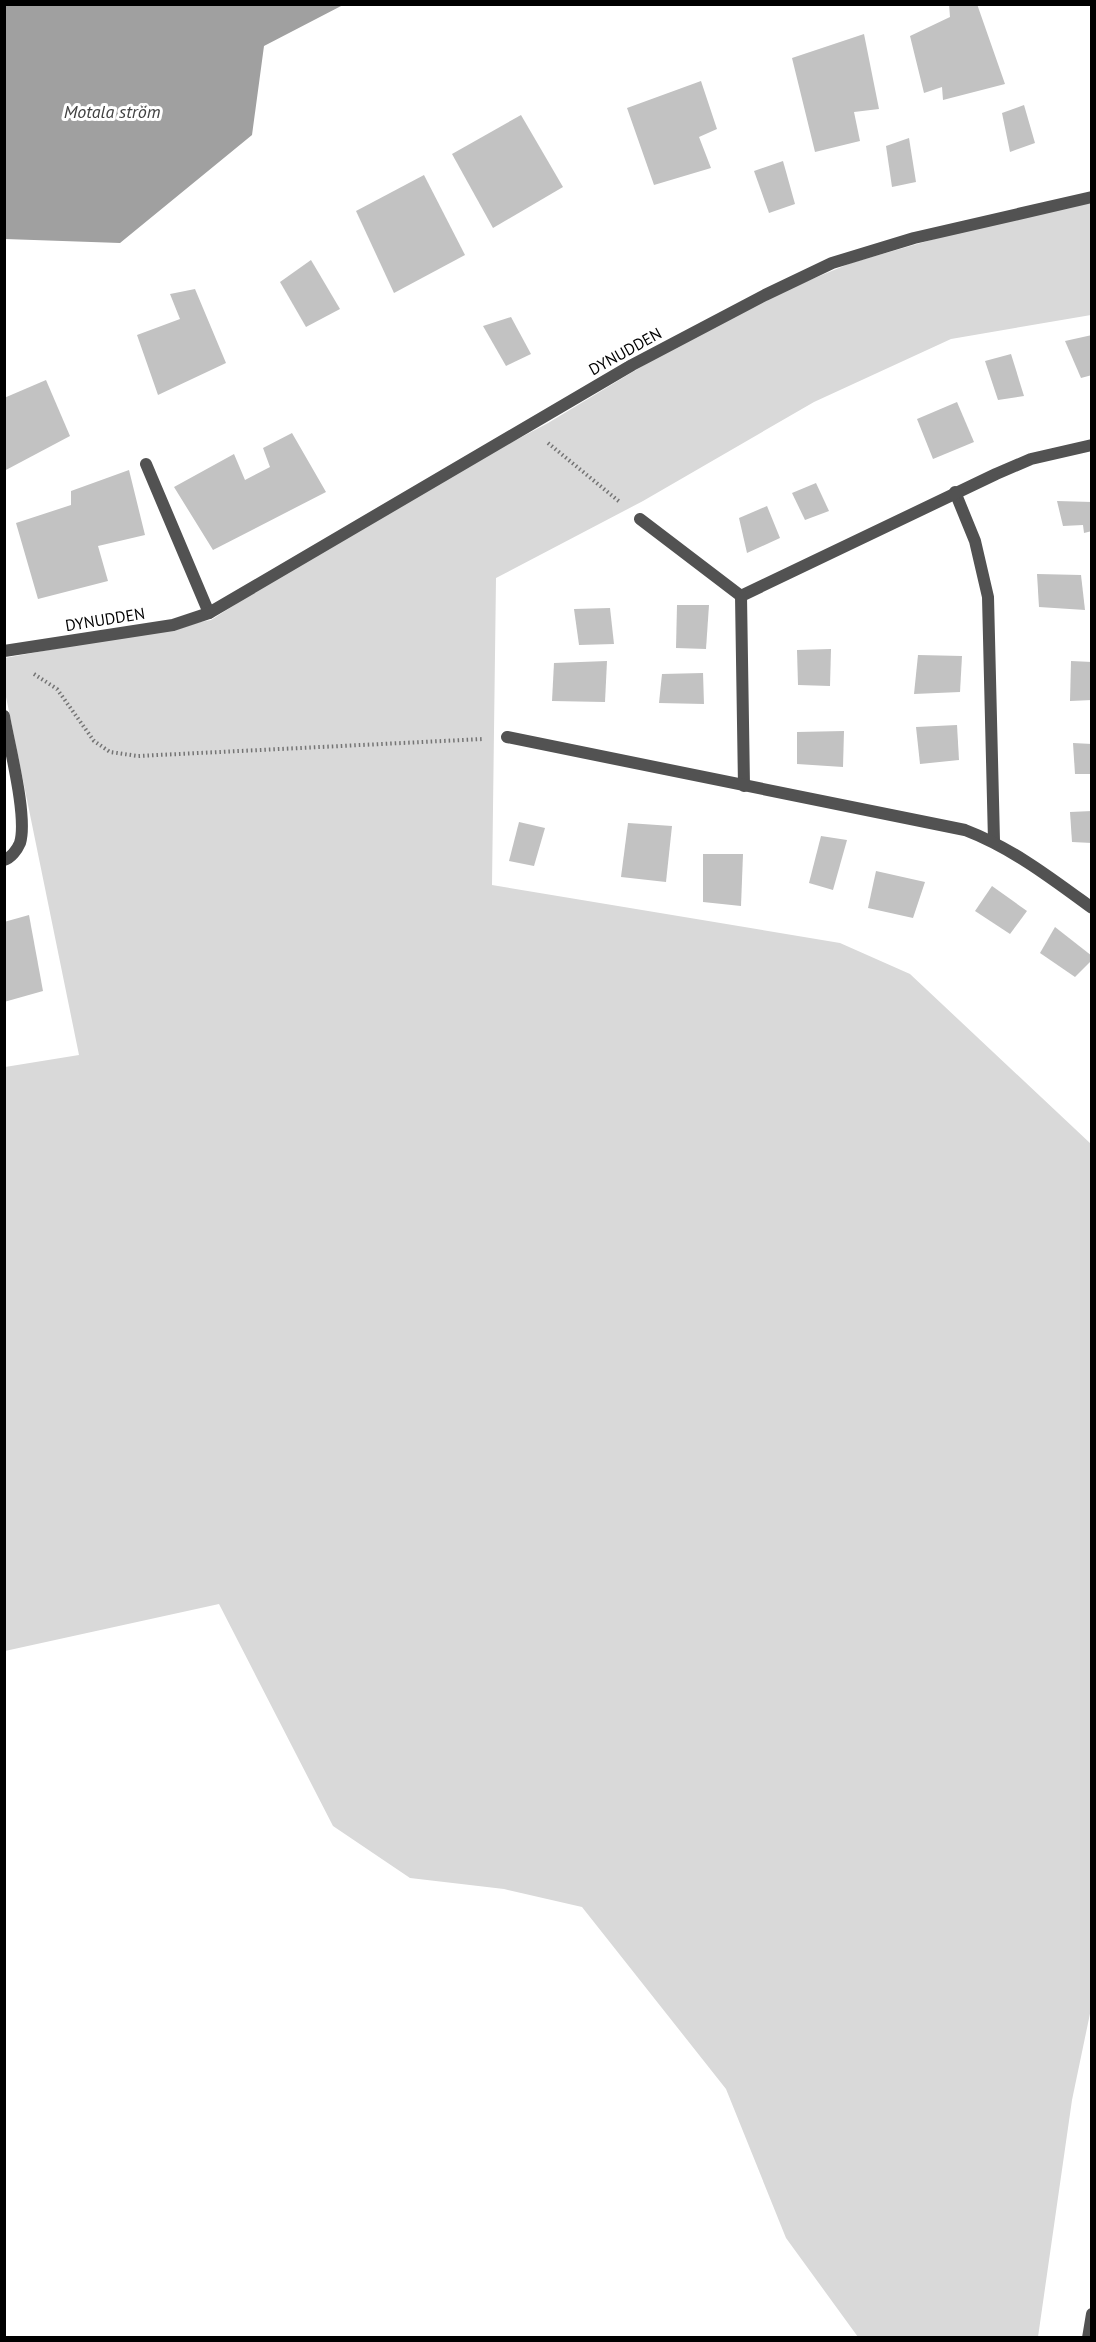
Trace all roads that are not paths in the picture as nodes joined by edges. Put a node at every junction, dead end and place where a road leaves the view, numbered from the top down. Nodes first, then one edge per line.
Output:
1 (1092, 197) edge
2 (1092, 445) edge
3 (146, 464) dead end
4 (956, 492) junction
5 (640, 519) road end
6 (741, 596) junction
7 (209, 613) junction
8 (4, 651) edge
9 (4, 716) edge
10 (507, 738) road end
11 (744, 786) junction
12 (994, 841) junction
13 (4, 860) edge
14 (1092, 908) edge
15 (1092, 2314) edge
16 (1088, 2337) edge

1 - 7 street, DYNUDDEN
2 - 4 street
3 - 7 street
4 - 6 street
4 - 12 street
5 - 6 street
6 - 11 street
7 - 8 street, DYNUDDEN
9 - 13 street
10 - 11 street
11 - 12 street
12 - 14 street
15 - 16 street

